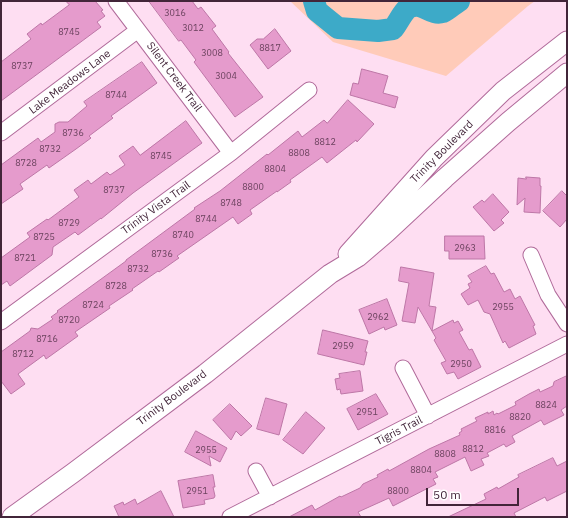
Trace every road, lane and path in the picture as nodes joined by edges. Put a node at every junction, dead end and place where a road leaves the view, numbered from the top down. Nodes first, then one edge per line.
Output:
1 (116, 1) edge
2 (138, 30) junction
3 (567, 42) edge
4 (567, 73) edge
5 (309, 90) dead end
6 (1, 133) edge
7 (231, 153) junction
8 (531, 255) dead end
9 (330, 274) junction
10 (1, 322) edge
11 (567, 324) edge
12 (567, 344) edge
13 (403, 368) dead end
14 (428, 416) junction
15 (256, 471) dead end
16 (270, 497) junction
17 (12, 517) edge
18 (230, 517) edge

1 - 2 street, Silent Creek Trail
2 - 6 street, Lake Meadows Lane
2 - 7 street, Silent Creek Trail
3 - 9 main road, Trinity Boulevard
4 - 9 main road, Trinity Boulevard
5 - 7 street, Trinity Vista Trail
7 - 10 street, Trinity Vista Trail
8 - 11 street
9 - 17 main road, Trinity Boulevard
12 - 14 street, Tigris Trail
13 - 14 street
14 - 16 street, Tigris Trail
15 - 16 street
16 - 18 street, Tigris Trail

